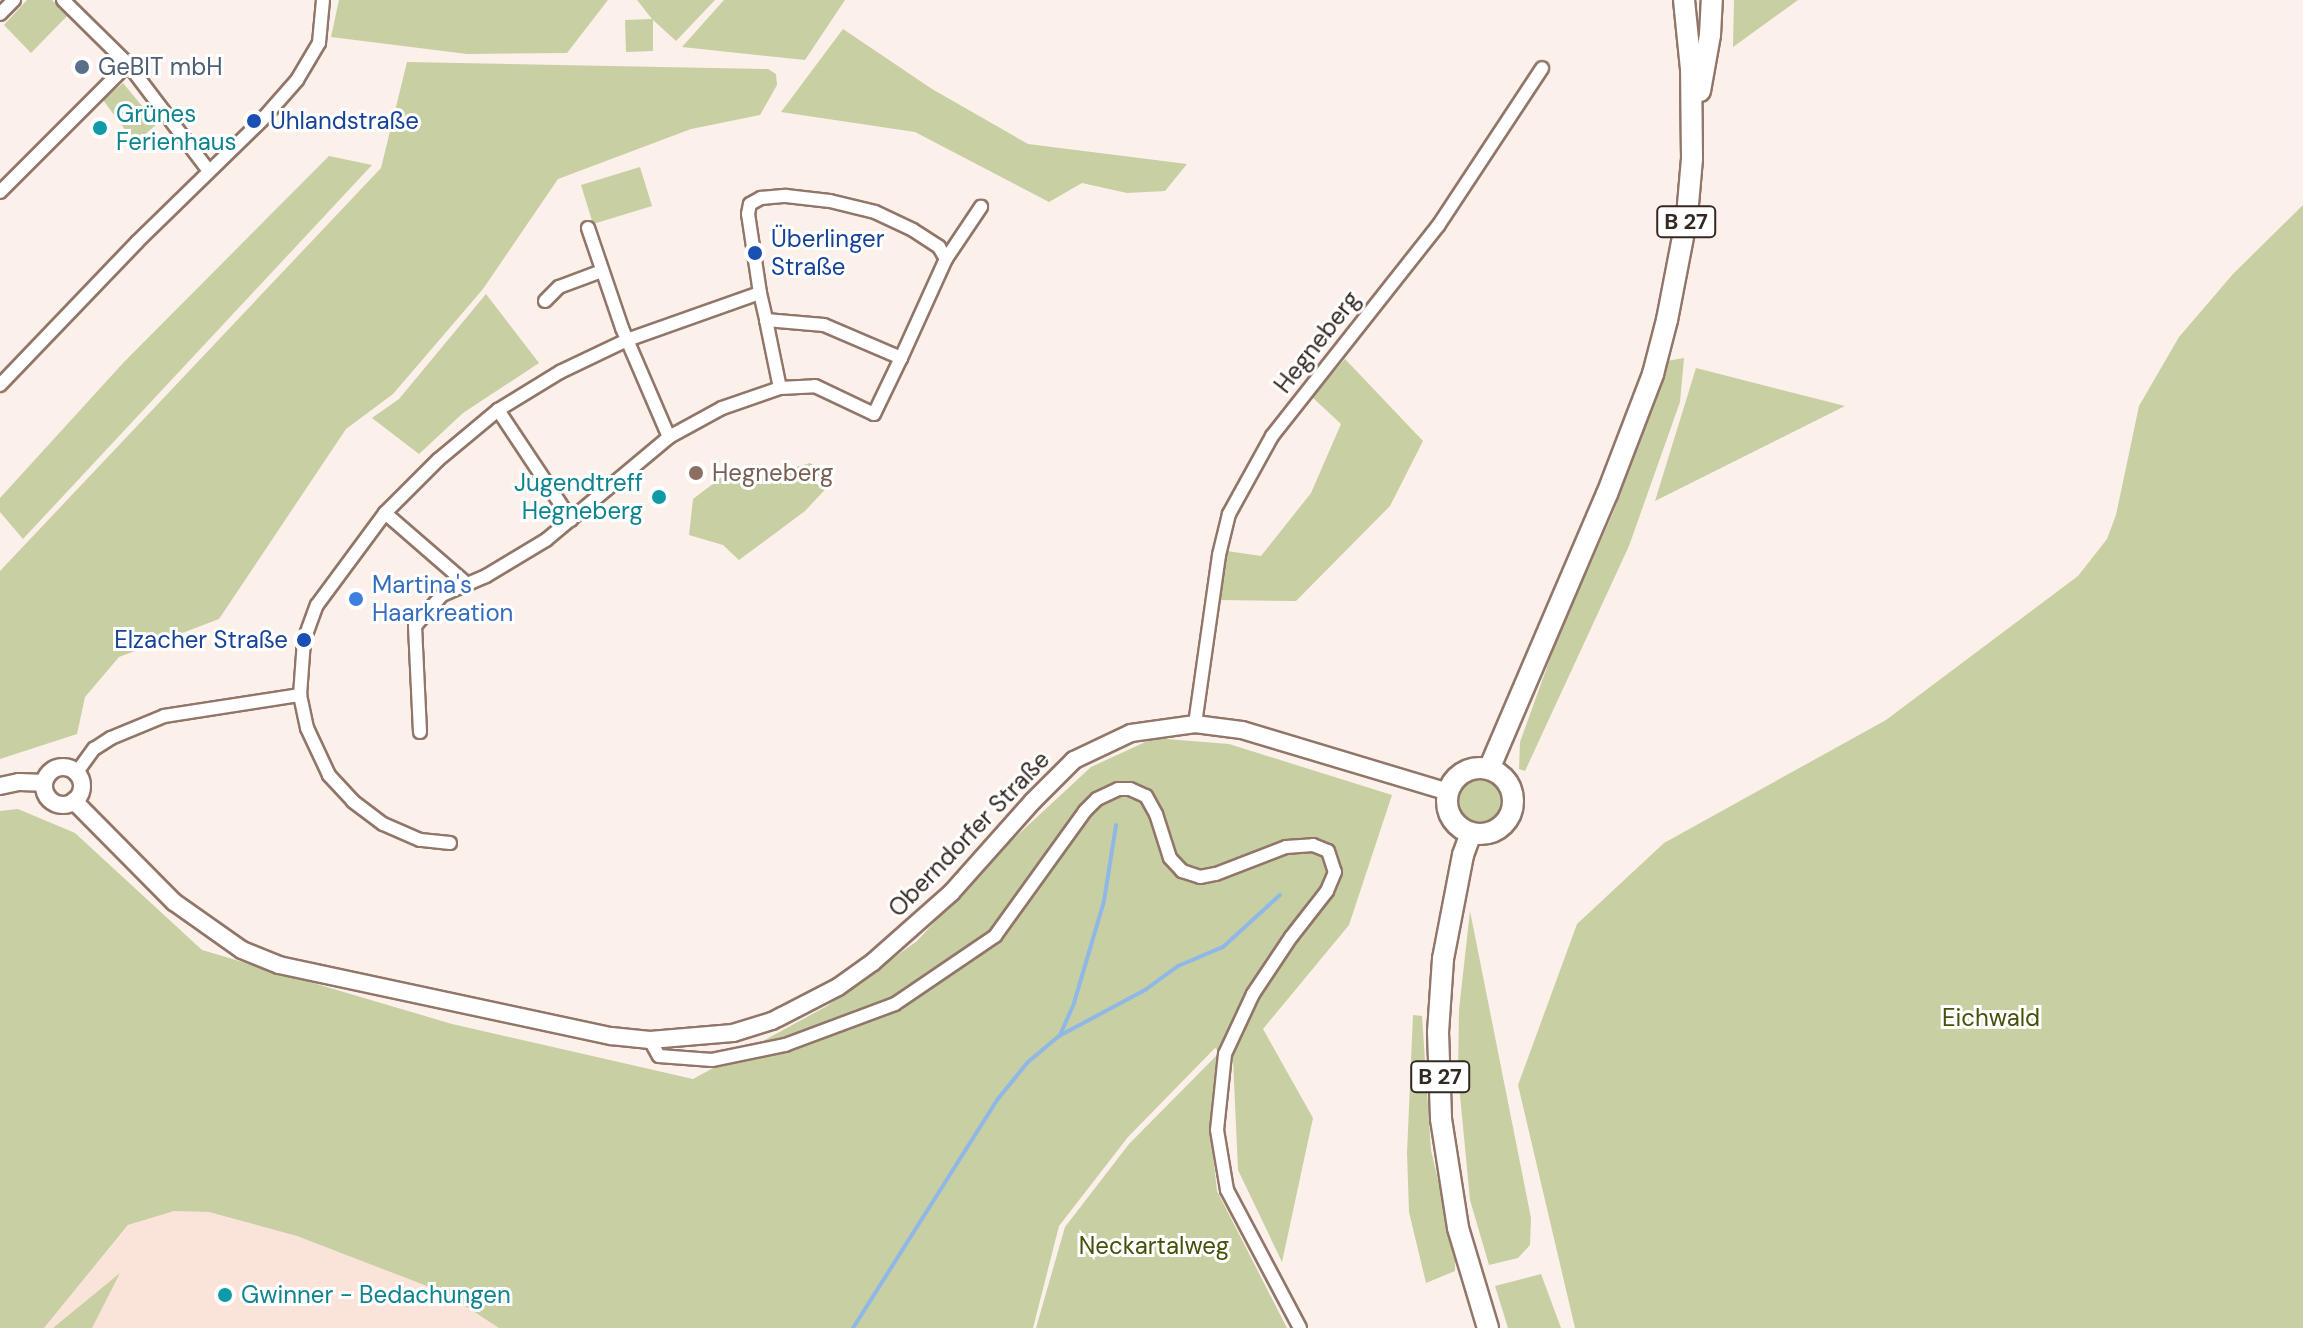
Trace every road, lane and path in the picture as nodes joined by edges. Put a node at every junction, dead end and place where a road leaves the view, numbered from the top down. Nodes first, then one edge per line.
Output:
1 (14, 0) edge
2 (63, 0) edge
3 (323, 0) edge
4 (1678, 0) edge
5 (1712, 0) edge
6 (1686, 10) edge
7 (0, 14) edge
8 (128, 64) junction
9 (1542, 68) dead end
10 (1693, 127) junction
11 (209, 171) junction
12 (0, 192) edge
13 (981, 207) dead end
14 (588, 228) dead end
15 (946, 259) junction
16 (602, 271) junction
17 (760, 293) junction
18 (545, 301) dead end
19 (766, 320) junction
20 (627, 340) junction
21 (901, 358) junction
22 (0, 385) edge
23 (780, 388) junction
24 (498, 410) junction
25 (669, 437) junction
26 (385, 513) junction
27 (571, 520) junction
28 (467, 584) junction
29 (300, 695) junction
30 (1195, 724) junction
31 (420, 732) dead end
32 (1489, 769) junction
33 (77, 772) junction
34 (44, 783) junction
35 (0, 786) edge
36 (1449, 792) junction
37 (74, 801) junction
38 (1471, 833) junction
39 (450, 843) dead end
40 (650, 1040) junction
41 (1300, 1328) edge
42 (1488, 1328) edge

1 - 7 street
2 - 8 street
3 - 11 street
4 - 6 main road, B 27
5 - 10 main road
6 - 10 main road, B 27
8 - 11 street
8 - 12 street
9 - 30 street, Hegneberg
10 - 32 main road, B 27
11 - 22 street
13 - 15 street
14 - 16 street
15 - 17 street
15 - 21 street
16 - 18 street
16 - 20 street
17 - 19 street
17 - 20 street
19 - 21 street
19 - 23 street
20 - 24 street
20 - 25 street
21 - 23 street
23 - 25 street
24 - 26 street
24 - 27 street
25 - 27 street
26 - 28 street
26 - 29 street
27 - 28 street
28 - 31 street
29 - 33 street
29 - 39 street
30 - 36 street, Oberndorfer Straße
30 - 40 street, Oberndorfer Straße
32 - 36 main road
32 - 38 main road
33 - 34 street
33 - 37 street
34 - 35 street
34 - 37 street, Oberndorfer Straße
36 - 38 main road
37 - 40 street, Oberndorfer Straße
38 - 42 main road, B 27
40 - 41 street

